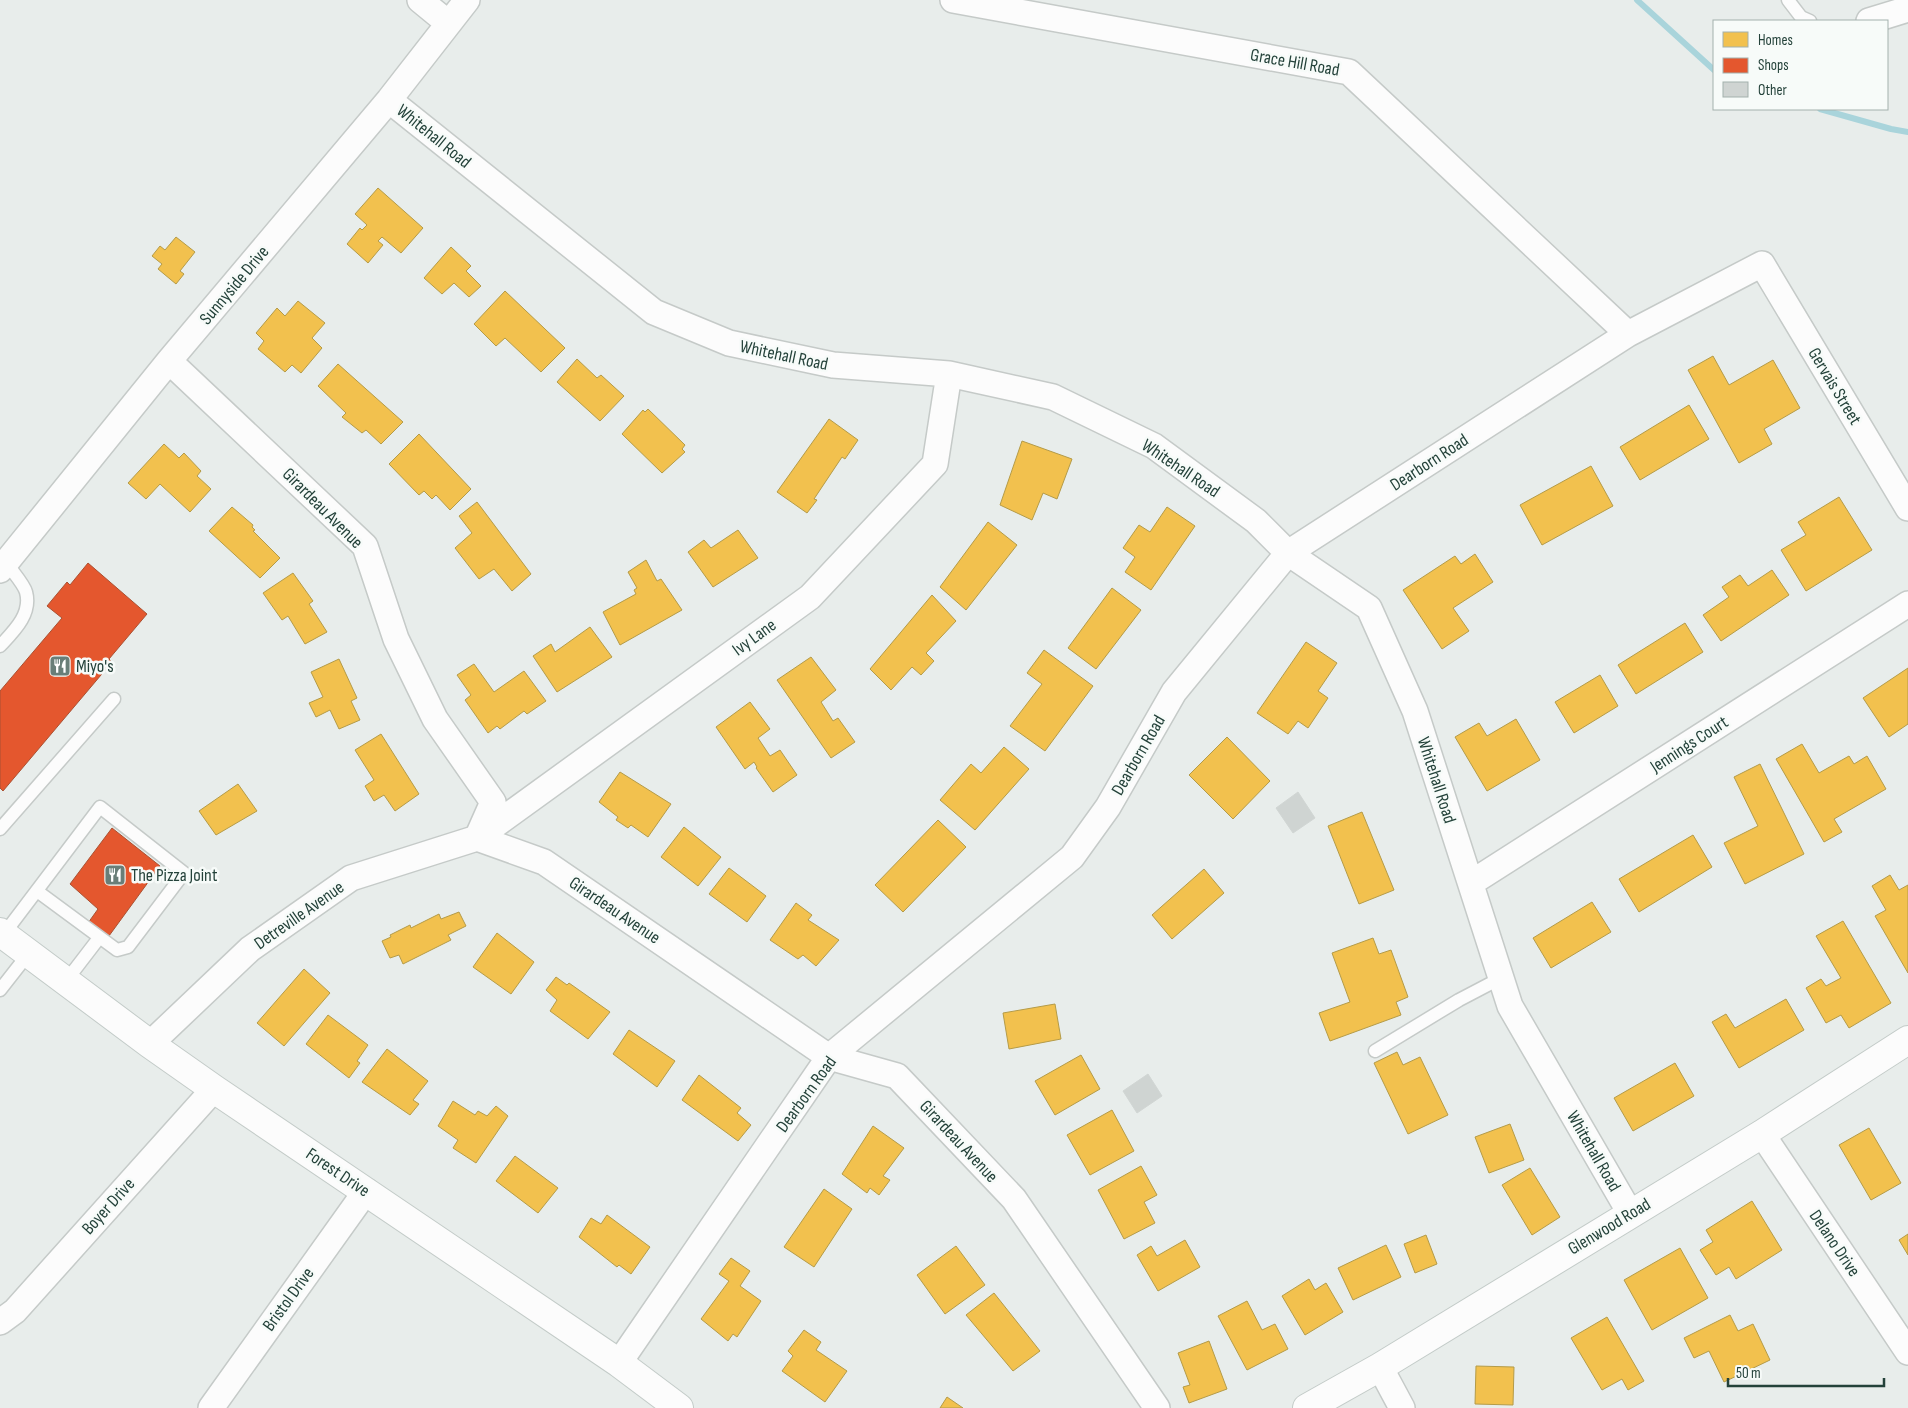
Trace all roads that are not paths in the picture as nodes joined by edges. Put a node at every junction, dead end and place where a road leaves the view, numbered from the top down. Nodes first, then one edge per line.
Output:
1 (420, 0) edge
2 (467, 0) edge
3 (952, 0) edge
4 (1788, 0) edge
5 (1908, 10) edge
6 (1808, 20) edge
7 (1873, 20) edge
8 (448, 23) junction
9 (389, 100) junction
10 (1762, 264) joint
11 (1628, 334) junction
12 (170, 361) junction
13 (949, 374) junction
14 (1908, 508) edge
15 (1288, 553) junction
16 (3, 566) edge
17 (1908, 604) edge
18 (0, 646) edge
19 (114, 699) dead end
20 (0, 829) edge
21 (478, 838) junction
22 (1470, 883) junction
23 (37, 891) junction
24 (2, 933) edge
25 (99, 938) junction
26 (29, 953) junction
27 (1501, 978) junction
28 (66, 981) junction
29 (0, 990) edge
30 (1908, 1040) edge
31 (150, 1044) junction
32 (1375, 1051) dead end
33 (830, 1057) junction
34 (214, 1088) junction
35 (1762, 1134) junction
36 (366, 1191) junction
37 (1630, 1213) junction
38 (0, 1322) edge
39 (1908, 1352) edge
40 (619, 1363) junction
41 (1380, 1367) junction
42 (211, 1408) edge
43 (679, 1408) edge
44 (1157, 1408) edge
45 (1307, 1408) edge
46 (1402, 1408) edge

1 - 8 street
2 - 8 street, Sunnyside Drive
3 - 11 street, Grace Hill Road
4 - 6 lane
5 - 7 street
8 - 9 street, Sunnyside Drive
9 - 12 street, Sunnyside Drive
9 - 13 street, Whitehall Road
10 - 11 street, Dearborn Road
10 - 14 street, Gervais Street
11 - 15 street, Dearborn Road
12 - 16 street, Sunnyside Drive
12 - 21 street, Girardeau Avenue
13 - 15 street, Whitehall Road
13 - 21 street, Ivy Lane
15 - 22 street, Whitehall Road
15 - 33 street, Dearborn Road
16 - 18 lane
17 - 22 street, Jennings Court
19 - 20 lane
21 - 31 street, Detreville Avenue
21 - 33 street, Girardeau Avenue
22 - 27 street, Whitehall Road
23 - 24 lane
23 - 25 lane
23 - 25 lane
24 - 26 main road, Forest Drive
25 - 28 lane
26 - 28 main road, Forest Drive
26 - 29 lane
27 - 32 lane
27 - 37 street, Whitehall Road
28 - 31 main road, Forest Drive
30 - 35 main road, Glenwood Road
31 - 34 main road, Forest Drive
33 - 40 street, Dearborn Road
33 - 44 street, Girardeau Avenue
34 - 36 main road, Forest Drive
34 - 38 street, Boyer Drive
35 - 37 main road, Glenwood Road
35 - 39 street, Delano Drive
36 - 40 main road, Forest Drive
36 - 42 street, Bristol Drive
37 - 41 main road, Glenwood Road
40 - 43 main road, Forest Drive
41 - 45 main road, Glenwood Road
41 - 46 street

